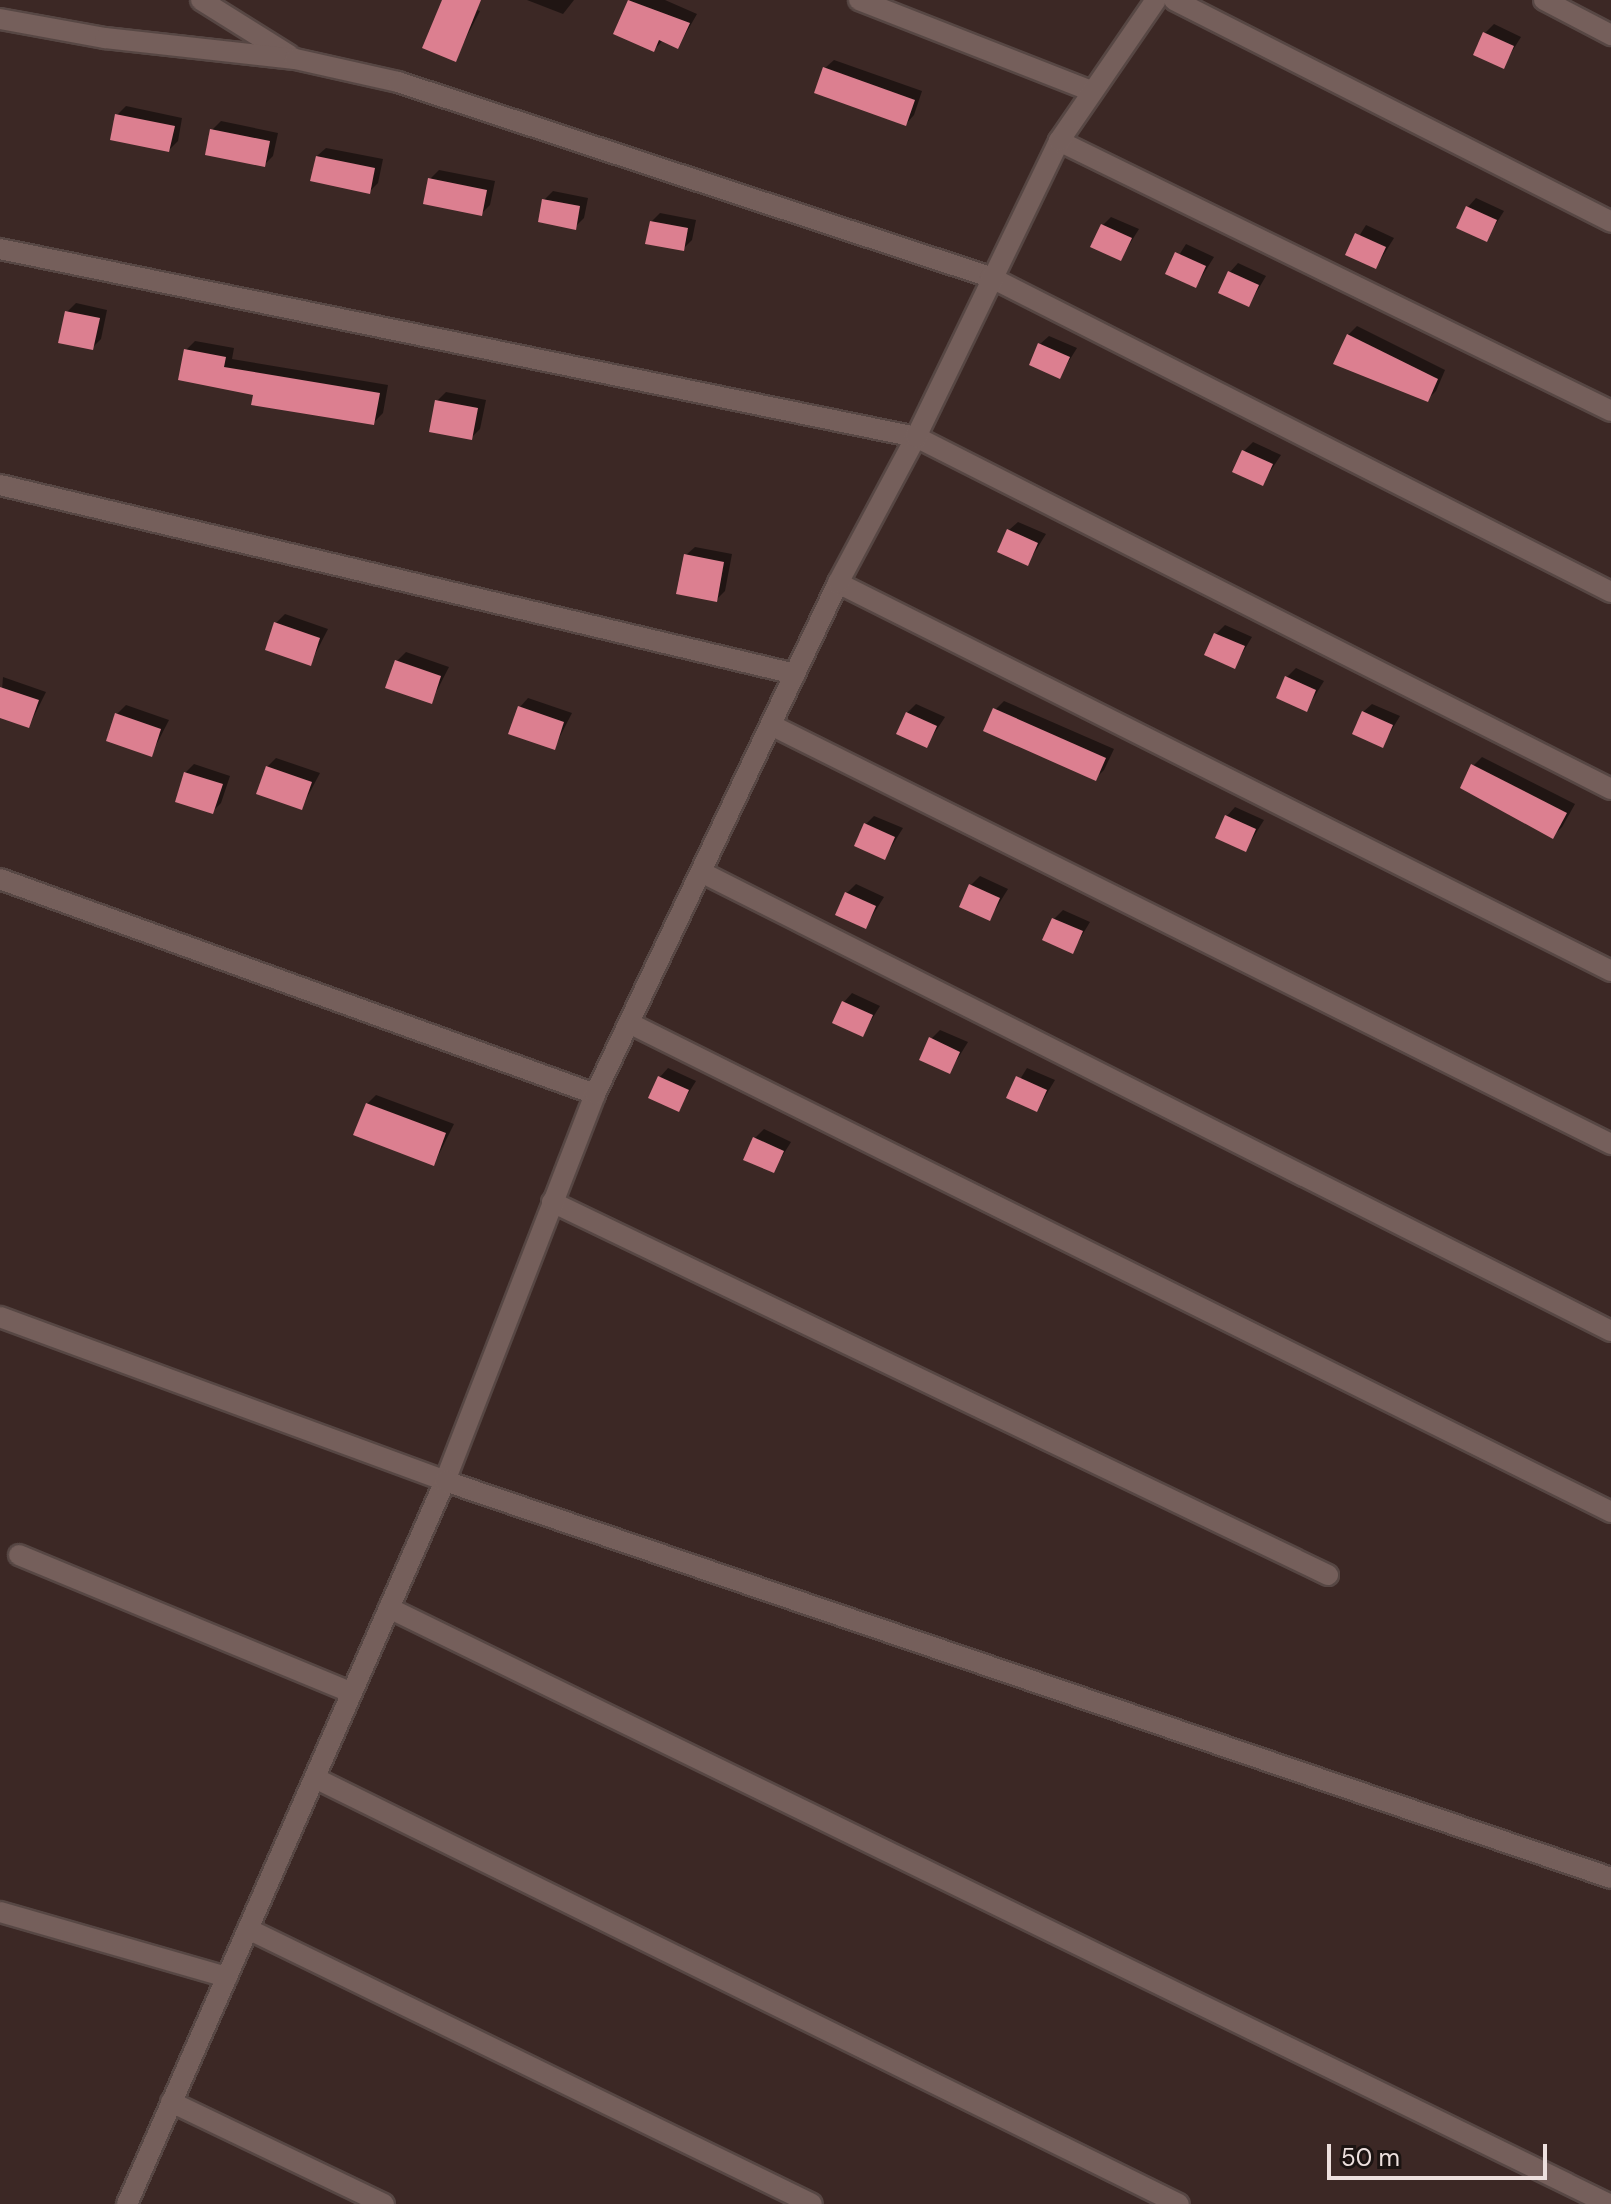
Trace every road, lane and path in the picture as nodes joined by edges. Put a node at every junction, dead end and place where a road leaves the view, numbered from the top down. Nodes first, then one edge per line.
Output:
1 (201, 0) edge
2 (859, 0) edge
3 (1156, 0) edge
4 (1174, 0) edge
5 (1544, 0) edge
6 (0, 19) edge
7 (1611, 35) edge
8 (295, 59) junction
9 (1091, 91) junction
10 (1059, 141) junction
11 (1611, 222) edge
12 (0, 249) edge
13 (990, 277) junction
14 (1611, 411) edge
15 (916, 437) junction
16 (0, 485) edge
17 (838, 583) junction
18 (1611, 592) edge
19 (795, 674) junction
20 (771, 725) junction
21 (1611, 789) edge
22 (703, 873) junction
23 (0, 879) edge
24 (1611, 971) edge
25 (631, 1024) junction
26 (595, 1094) junction
27 (1611, 1144) edge
28 (552, 1202) junction
29 (0, 1317) edge
30 (1611, 1331) edge
31 (445, 1481) junction
32 (1611, 1512) edge
33 (19, 1555) dead end
34 (1328, 1575) dead end
35 (389, 1608) junction
36 (352, 1693) junction
37 (315, 1778) junction
38 (1611, 1878) edge
39 (0, 1912) edge
40 (248, 1929) junction
41 (227, 1977) junction
42 (171, 2102) junction
43 (127, 2204) edge
44 (384, 2204) edge
45 (812, 2204) edge
46 (1179, 2204) edge
47 (1609, 2204) edge

1 - 8 street
2 - 9 street
3 - 9 street
4 - 11 street
5 - 7 street
6 - 8 street
8 - 13 street
9 - 10 street
10 - 13 street
10 - 14 street
12 - 15 street
13 - 15 street
13 - 18 street
15 - 17 street
15 - 21 street
16 - 19 street
17 - 19 street
17 - 24 street
19 - 20 street
20 - 22 street
20 - 27 street
22 - 25 street
22 - 30 street
23 - 26 street
25 - 26 street
25 - 32 street
26 - 28 street
28 - 31 street
28 - 34 street
29 - 31 street
31 - 35 street
31 - 38 street
33 - 36 street
35 - 36 street
35 - 47 street
36 - 37 street
37 - 40 street
37 - 46 street
39 - 41 street
40 - 41 street
40 - 45 street
41 - 42 street
42 - 43 street
42 - 44 street

